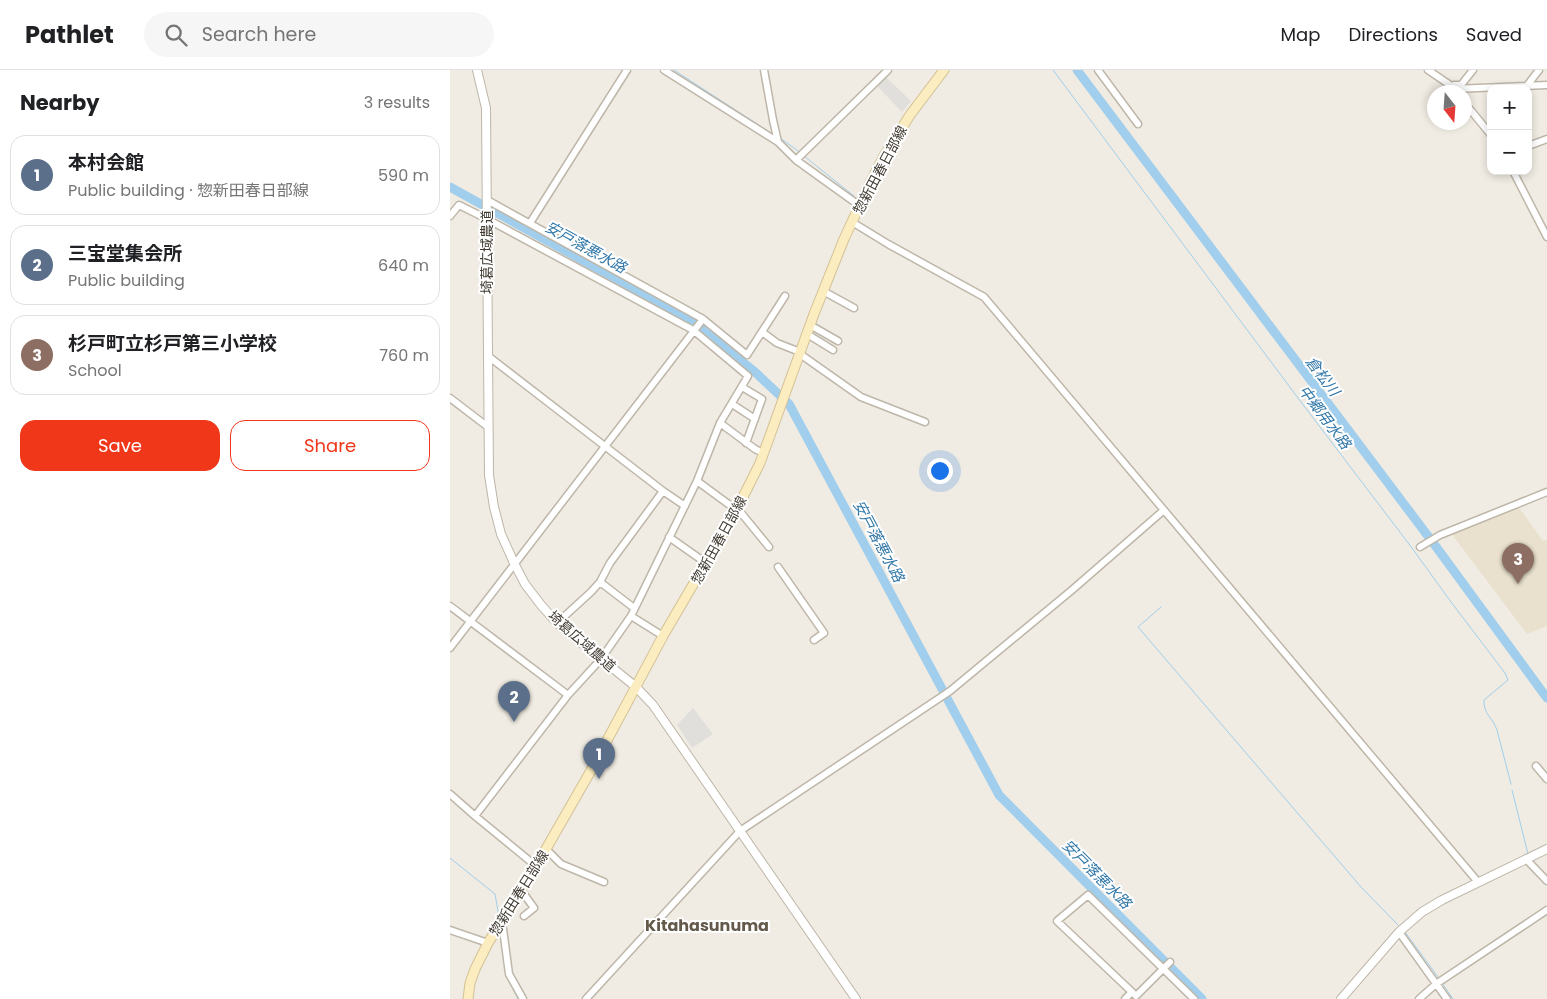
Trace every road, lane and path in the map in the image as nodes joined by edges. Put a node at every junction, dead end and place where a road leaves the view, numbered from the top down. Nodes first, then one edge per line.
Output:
1 (477, 70) edge
2 (627, 70) edge
3 (664, 70) edge
4 (764, 70) edge
5 (888, 70) edge
6 (944, 70) edge
7 (1098, 70) edge
8 (1428, 70) edge
9 (1473, 70) edge
10 (1539, 70) edge
11 (1449, 85) edge
12 (1461, 85) edge
13 (1528, 85) edge
14 (1547, 85) edge
15 (1532, 87) edge
16 (1472, 89) edge
17 (1487, 89) edge
18 (1472, 112) edge
19 (1138, 124) dead end
20 (1487, 130) edge
21 (1546, 140) edge
22 (778, 142) junction
23 (1532, 145) edge
24 (1547, 148) edge
25 (796, 160) junction
26 (1515, 175) edge
27 (487, 201) junction
28 (860, 206) junction
29 (450, 216) edge
30 (487, 217) junction
31 (852, 222) junction
32 (530, 223) junction
33 (1547, 237) edge
34 (823, 291) junction
35 (786, 296) dead end
36 (854, 308) dead end
37 (702, 319) junction
38 (693, 330) junction
39 (808, 330) junction
40 (762, 332) junction
41 (838, 341) dead end
42 (833, 350) dead end
43 (800, 353) junction
44 (488, 356) junction
45 (742, 387) junction
46 (450, 398) edge
47 (732, 404) junction
48 (755, 419) junction
49 (925, 422) dead end
50 (720, 423) junction
51 (488, 427) junction
52 (746, 443) junction
53 (604, 445) junction
54 (763, 453) junction
55 (697, 481) junction
56 (663, 491) junction
57 (1547, 492) edge
58 (685, 506) junction
59 (1164, 510) junction
60 (736, 511) junction
61 (670, 537) junction
62 (769, 547) dead end
63 (1420, 547) dead end
64 (514, 563) junction
65 (706, 563) junction
66 (778, 567) dead end
67 (600, 582) junction
68 (450, 606) edge
69 (634, 608) junction
70 (631, 616) junction
71 (470, 621) junction
72 (557, 622) junction
73 (663, 636) junction
74 (814, 640) dead end
75 (450, 648) edge
76 (601, 659) junction
77 (636, 687) junction
78 (568, 696) junction
79 (1536, 766) dead end
80 (1547, 779) edge
81 (450, 794) edge
82 (475, 816) junction
83 (740, 831) junction
84 (546, 849) junction
85 (1547, 849) edge
86 (1526, 859) junction
87 (536, 866) junction
88 (1547, 881) edge
89 (604, 882) dead end
90 (1478, 882) junction
91 (521, 890) junction
92 (1547, 910) edge
93 (524, 916) dead end
94 (499, 925) junction
95 (450, 930) edge
96 (1399, 932) junction
97 (488, 944) junction
98 (1170, 962) dead end
99 (1163, 968) junction
100 (1436, 984) junction
101 (1136, 996) edge
102 (468, 999) edge
103 (522, 999) edge
104 (586, 999) edge
105 (856, 999) edge
106 (1125, 999) edge
107 (1194, 999) edge
108 (1341, 999) edge
109 (1419, 999) edge
110 (1447, 999) edge

1 - 27 street, 埼葛広域農道
2 - 32 street
3 - 22 street
4 - 22 street
5 - 25 street
6 - 28 main road, 惣新田春日部線
7 - 19 street
8 - 11 street
9 - 12 street
10 - 13 street
14 - 15 street
16 - 17 street
18 - 20 street
21 - 23 street
21 - 24 street
22 - 25 street
25 - 28 street
26 - 33 street
27 - 30 street, 埼葛広域農道
27 - 32 street
28 - 31 main road, 惣新田春日部線
29 - 30 street
30 - 38 street
30 - 44 street, 埼葛広域農道
31 - 34 main road, 惣新田春日部線
31 - 59 street
32 - 37 street
34 - 36 street
34 - 39 main road, 惣新田春日部線
35 - 40 street
37 - 38 street
37 - 40 street
38 - 45 street
38 - 53 street
39 - 41 street
39 - 42 street
39 - 43 main road, 惣新田春日部線
40 - 43 street
43 - 49 street
43 - 54 main road, 惣新田春日部線
44 - 51 street, 埼葛広域農道
44 - 53 street
45 - 47 street
45 - 48 street
46 - 51 street
47 - 48 street
47 - 50 street
48 - 52 street
50 - 52 street
50 - 55 street
51 - 64 street, 埼葛広域農道
52 - 54 street
53 - 56 street
53 - 64 street
54 - 60 main road, 惣新田春日部線
55 - 58 street
55 - 60 street
56 - 58 street
56 - 67 street
57 - 63 street
58 - 61 street
59 - 83 street
59 - 90 street
60 - 62 street
60 - 65 main road, 惣新田春日部線
61 - 65 street
61 - 69 street
64 - 71 street
64 - 72 street, 埼葛広域農道
65 - 73 main road, 惣新田春日部線
66 - 74 street
67 - 69 street
67 - 72 street
68 - 71 street
69 - 70 street
70 - 73 street
70 - 76 street
71 - 75 street
71 - 78 street
72 - 76 street, 埼葛広域農道
73 - 77 main road, 惣新田春日部線
76 - 77 street, 埼葛広域農道
76 - 78 street
77 - 83 street, 埼葛広域農道
77 - 84 main road, 惣新田春日部線
78 - 82 street
79 - 80 street
81 - 82 street
82 - 87 street
83 - 104 street
83 - 105 street, 埼葛広域農道
84 - 87 main road, 惣新田春日部線
84 - 89 street
85 - 86 street
86 - 88 street
86 - 90 street
87 - 91 main road, 惣新田春日部線
90 - 96 street
91 - 93 street
91 - 94 main road, 惣新田春日部線
92 - 100 street
94 - 97 main road, 惣新田春日部線
94 - 103 street
95 - 97 street
96 - 100 street
96 - 108 street
97 - 102 main road, 惣新田春日部線
98 - 99 street
99 - 101 street
99 - 101 street
99 - 107 street
100 - 109 street
100 - 110 street
101 - 106 street

